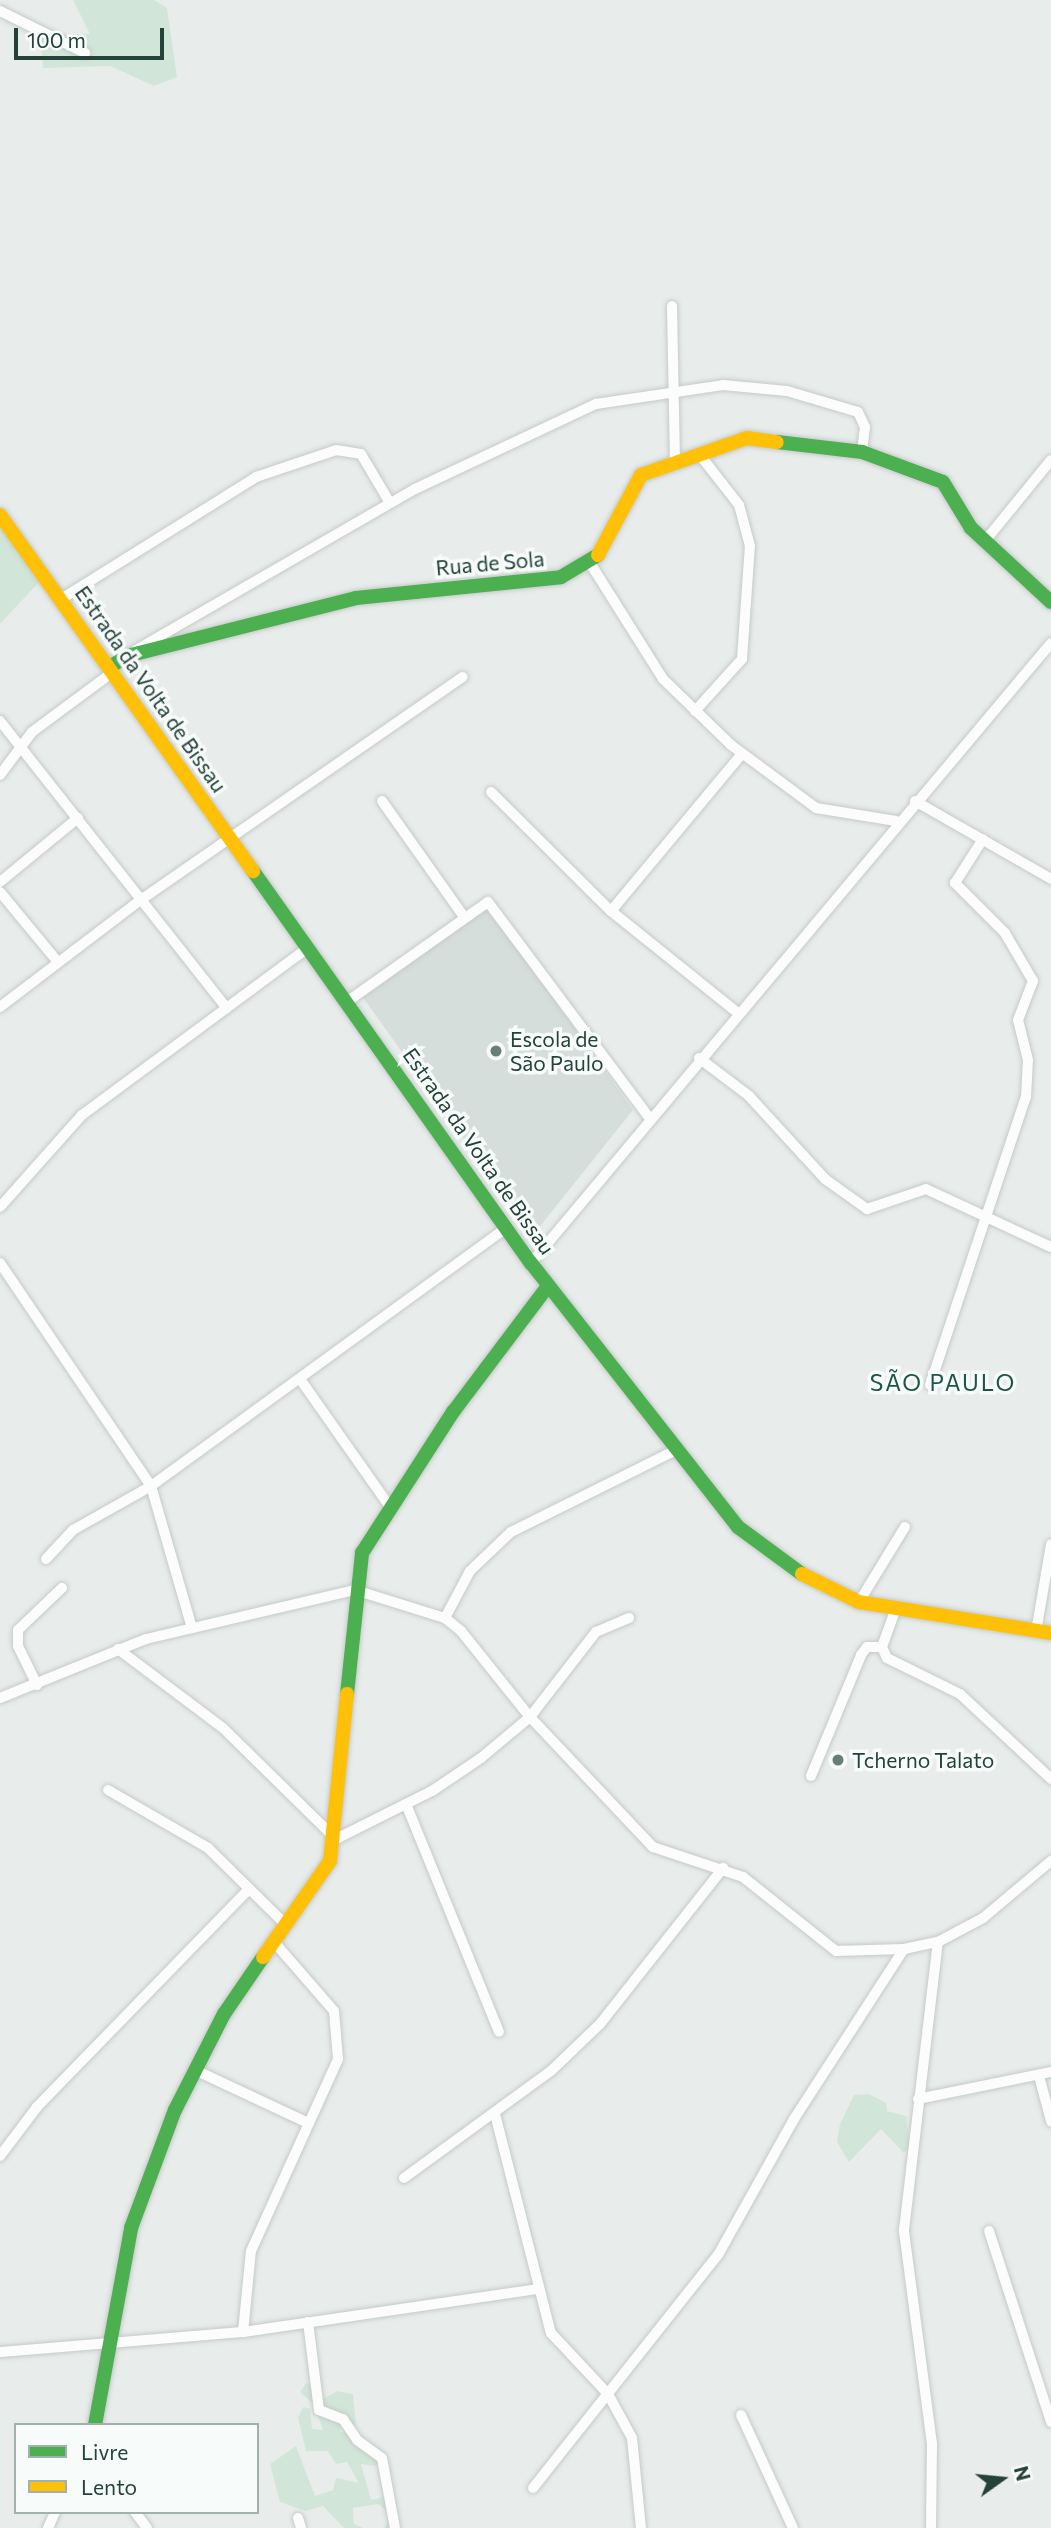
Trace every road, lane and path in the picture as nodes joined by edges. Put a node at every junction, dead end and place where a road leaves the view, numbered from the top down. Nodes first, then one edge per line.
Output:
1 (0, 12) edge
2 (85, 53) dead end
3 (672, 306) dead end
4 (675, 390) junction
5 (862, 453) junction
6 (699, 455) junction
7 (1051, 460) edge
8 (675, 461) junction
9 (390, 503) junction
10 (0, 515) edge
11 (985, 541) junction
12 (590, 563) junction
13 (61, 599) junction
14 (1051, 602) edge
15 (1051, 643) edge
16 (127, 656) junction
17 (112, 669) junction
18 (463, 677) dead end
19 (695, 711) junction
20 (0, 721) edge
21 (22, 745) junction
22 (742, 754) junction
23 (0, 775) edge
24 (491, 792) dead end
25 (382, 801) dead end
26 (915, 801) junction
27 (78, 818) junction
28 (896, 821) junction
29 (230, 839) junction
30 (983, 839) junction
31 (1051, 879) edge
32 (0, 882) edge
33 (0, 892) edge
34 (142, 899) junction
35 (611, 911) junction
36 (464, 917) junction
37 (309, 947) junction
38 (57, 961) junction
39 (348, 1001) junction
40 (0, 1007) edge
41 (228, 1008) junction
42 (738, 1013) junction
43 (699, 1058) junction
44 (649, 1117) junction
45 (0, 1207) edge
46 (985, 1214) junction
47 (506, 1228) junction
48 (1051, 1247) edge
49 (0, 1263) edge
50 (531, 1263) junction
51 (548, 1286) junction
52 (300, 1379) junction
53 (930, 1385) dead end
54 (674, 1451) junction
55 (151, 1486) junction
56 (390, 1507) junction
57 (905, 1527) dead end
58 (1051, 1544) edge
59 (46, 1559) dead end
60 (62, 1588) dead end
61 (355, 1590) junction
62 (859, 1602) junction
63 (895, 1611) junction
64 (445, 1618) junction
65 (629, 1618) dead end
66 (192, 1628) junction
67 (1044, 1633) edge
68 (882, 1647) junction
69 (118, 1649) junction
70 (37, 1685) junction
71 (0, 1698) edge
72 (530, 1717) junction
73 (811, 1776) dead end
74 (1051, 1779) edge
75 (108, 1790) dead end
76 (407, 1804) junction
77 (336, 1839) junction
78 (1051, 1861) edge
79 (723, 1868) junction
80 (249, 1888) junction
81 (285, 1924) junction
82 (274, 1942) junction
83 (938, 1942) junction
84 (904, 1949) junction
85 (499, 2032) dead end
86 (195, 2070) junction
87 (1051, 2072) edge
88 (1039, 2076) junction
89 (918, 2099) junction
90 (495, 2114) junction
91 (1051, 2121) edge
92 (308, 2123) junction
93 (0, 2156) edge
94 (404, 2178) dead end
95 (989, 2231) dead end
96 (537, 2289) junction
97 (308, 2322) junction
98 (243, 2332) junction
99 (110, 2343) junction
100 (0, 2352) edge
101 (608, 2394) junction
102 (741, 2415) dead end
103 (1051, 2422) edge
104 (95, 2423) edge
105 (533, 2488) dead end
106 (395, 2528) edge
107 (641, 2528) edge
108 (793, 2528) edge
109 (931, 2528) edge

1 - 2 street
3 - 4 street
4 - 5 street
4 - 8 street
4 - 9 street
5 - 6 street, Rua de Sola
5 - 11 street, Rua de Sola
6 - 8 street, Rua de Sola
6 - 19 street
7 - 11 street
8 - 12 street, Rua de Sola
9 - 13 street
9 - 16 street
10 - 13 street, Estrada da Volta de Bissau
11 - 14 street, Rua de Sola
12 - 16 street, Rua de Sola
12 - 19 street
13 - 17 street, Estrada da Volta de Bissau
15 - 26 street
16 - 17 street, Rua de Sola
17 - 21 street
17 - 29 street, Estrada da Volta de Bissau
18 - 29 street
19 - 22 street
20 - 21 street
21 - 23 street
21 - 27 street
22 - 28 street
22 - 35 street
24 - 35 street
25 - 36 street
26 - 28 street
26 - 30 street
27 - 32 street
27 - 34 street
28 - 42 street
29 - 34 street
29 - 37 street, Estrada da Volta de Bissau
30 - 31 street
30 - 46 street
33 - 38 street
34 - 38 street
34 - 41 street
35 - 42 street
36 - 39 street
36 - 44 street
37 - 39 street, Estrada da Volta de Bissau
37 - 41 street
38 - 40 street
39 - 47 street, Estrada da Volta de Bissau
41 - 45 street
42 - 43 street
43 - 44 street
43 - 46 street
44 - 50 street
46 - 48 street
46 - 53 street
47 - 50 street, Estrada da Volta de Bissau
47 - 52 street
49 - 55 street
50 - 51 street, Estrada da Volta de Bissau
51 - 54 street, Estrada da Volta de Bissau
51 - 56 street
52 - 55 street
52 - 56 street
54 - 62 street, Estrada da Volta de Bissau
54 - 64 street
55 - 59 street
55 - 66 street
56 - 61 street
57 - 62 street
58 - 67 street
60 - 70 street
61 - 64 street
61 - 66 street
61 - 77 street
62 - 63 street, Estrada da Volta de Bissau
63 - 67 street, Estrada da Volta de Bissau
63 - 68 street
64 - 72 street
65 - 72 street
66 - 69 street
68 - 73 street
68 - 74 street
69 - 70 street
69 - 77 street
70 - 71 street
72 - 76 street
72 - 79 street
75 - 80 street
76 - 77 street
76 - 85 street
77 - 81 street
78 - 83 street
79 - 84 street
79 - 90 street
80 - 81 street
80 - 93 street
81 - 82 street
82 - 86 street
82 - 92 street
83 - 84 street
83 - 89 street
84 - 101 street
86 - 92 street
86 - 99 street
87 - 88 street
88 - 89 street
88 - 91 street
89 - 109 street
90 - 94 street
90 - 96 street
92 - 98 street
95 - 103 street
96 - 97 street
96 - 101 street
97 - 98 street
97 - 106 street
98 - 99 street
99 - 100 street
99 - 104 street
101 - 105 street
101 - 107 street
102 - 108 street

